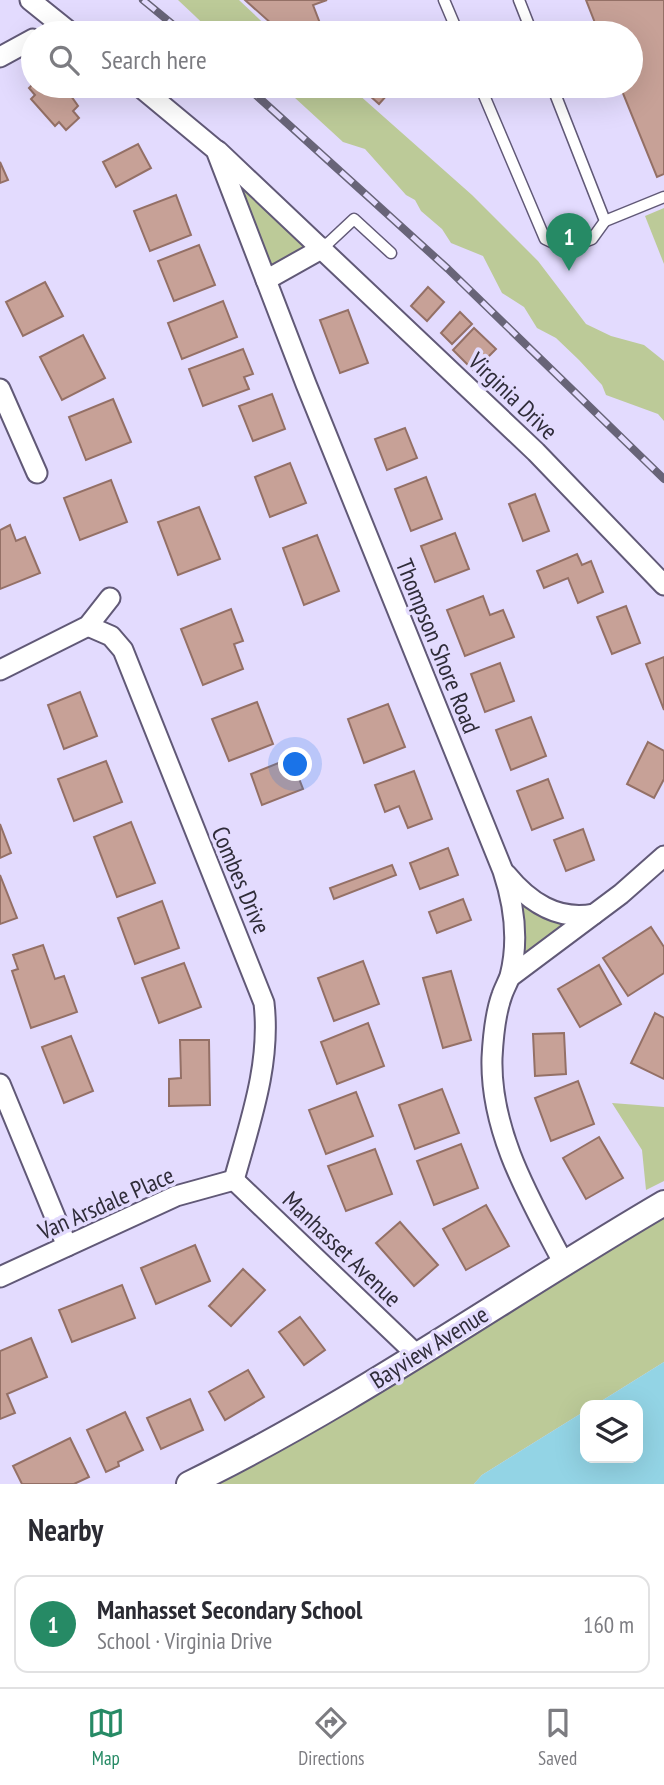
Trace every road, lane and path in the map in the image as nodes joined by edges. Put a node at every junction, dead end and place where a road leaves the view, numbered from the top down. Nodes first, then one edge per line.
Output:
1 (30, 0) edge
2 (444, 0) edge
3 (519, 0) edge
4 (50, 21) edge
5 (453, 21) edge
6 (527, 21) edge
7 (21, 46) edge
8 (0, 57) edge
9 (153, 98) edge
10 (485, 98) edge
11 (557, 98) edge
12 (216, 150) junction
13 (664, 197) edge
14 (605, 221) junction
15 (323, 248) junction
16 (391, 253) dead end
17 (266, 280) junction
18 (0, 389) edge
19 (37, 472) dead end
20 (664, 585) edge
21 (110, 598) dead end
22 (88, 626) junction
23 (0, 670) edge
24 (664, 856) edge
25 (503, 871) junction
26 (595, 913) junction
27 (510, 977) junction
28 (0, 1084) edge
29 (234, 1180) junction
30 (664, 1203) edge
31 (67, 1246) junction
32 (563, 1262) junction
33 (0, 1277) edge
34 (417, 1354) junction
35 (189, 1484) edge

1 - 4 street
2 - 5 lane
3 - 6 lane
7 - 8 street
9 - 12 street, Thompson Shore Road
10 - 14 lane
11 - 14 lane
12 - 15 street, Virginia Drive
12 - 17 street, Thompson Shore Road
13 - 14 lane
15 - 16 lane
15 - 17 street
15 - 20 street, Virginia Drive
17 - 25 street, Thompson Shore Road
18 - 19 street
21 - 22 street
22 - 23 street
22 - 29 street, Combes Drive
24 - 26 street
25 - 26 street
25 - 27 street, Thompson Shore Road
26 - 27 street
27 - 32 street, Thompson Shore Road
28 - 31 street
29 - 31 street, Van Arsdale Place
29 - 34 street, Manhasset Avenue
30 - 32 street, Bayview Avenue
31 - 33 street, Van Arsdale Place
32 - 34 street, Bayview Avenue
34 - 35 street, Bayview Avenue

